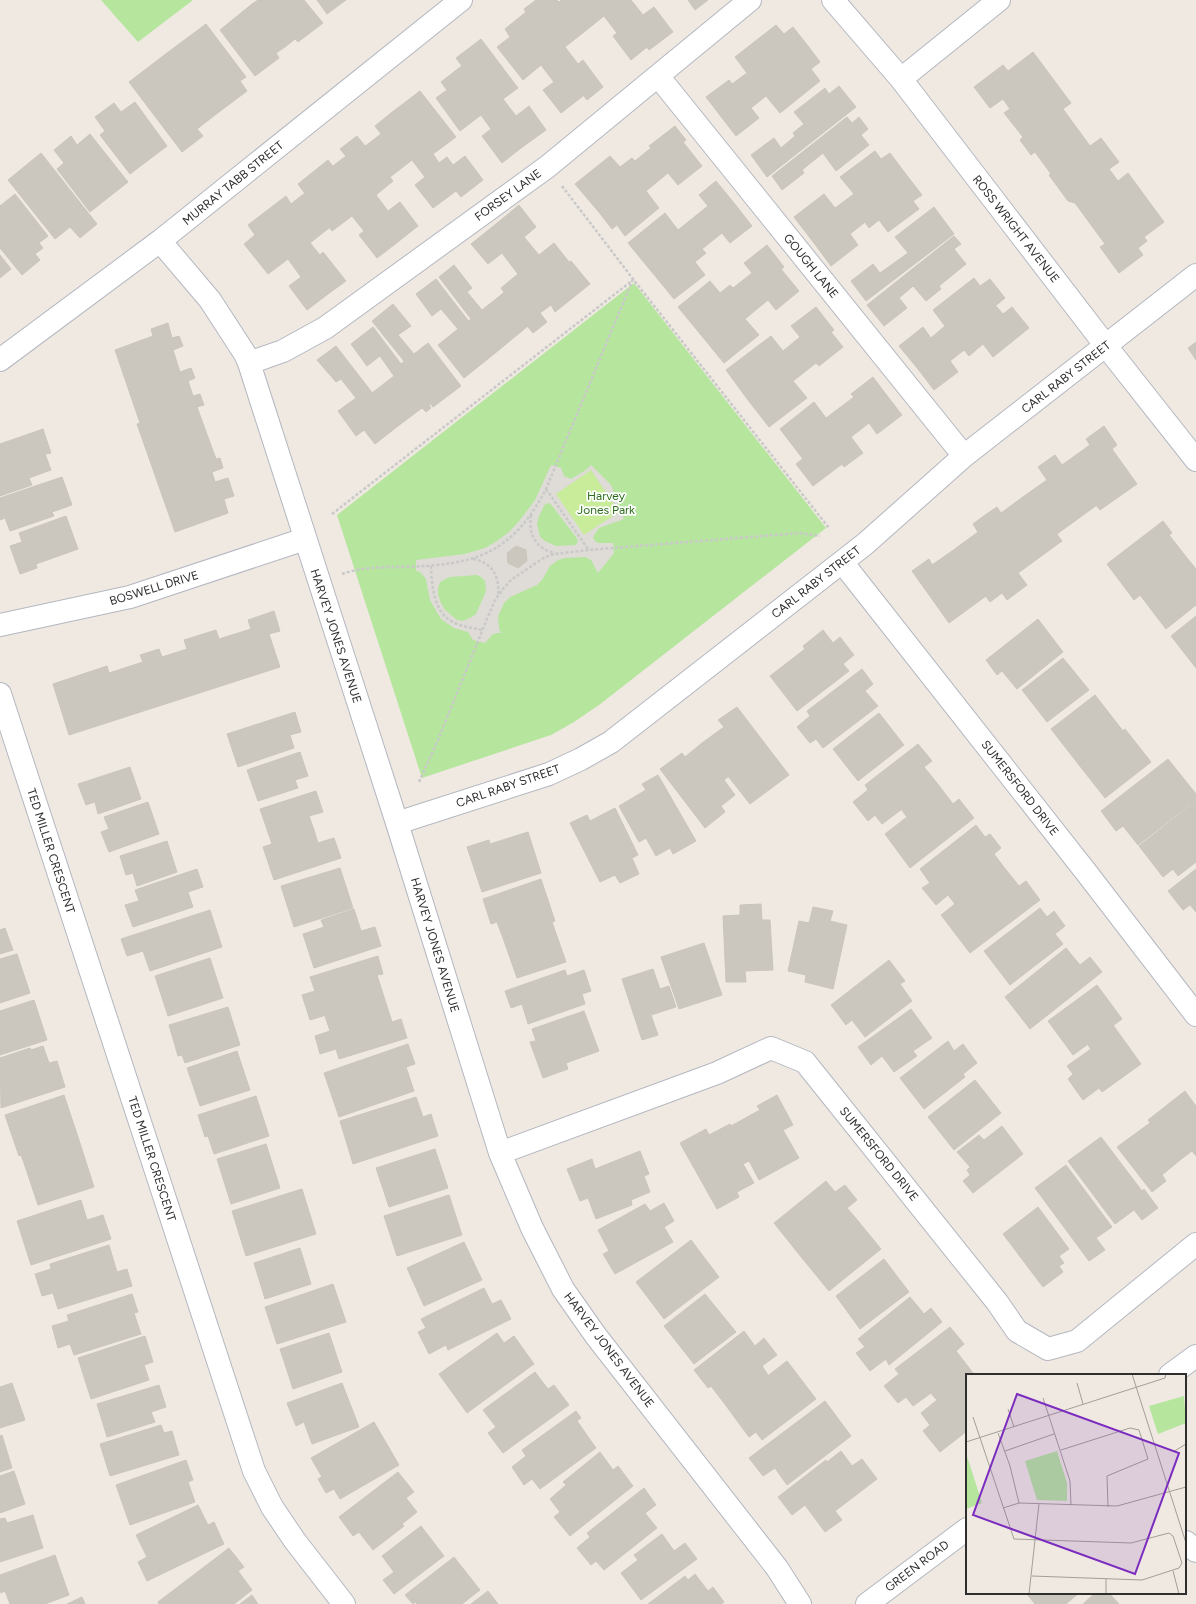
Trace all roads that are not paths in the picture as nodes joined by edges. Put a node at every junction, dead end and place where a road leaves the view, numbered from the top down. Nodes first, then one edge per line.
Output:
1 (461, 0) edge
2 (750, 0) edge
3 (832, 0) edge
4 (1000, 0) edge
5 (658, 76) junction
6 (900, 79) junction
7 (160, 241) junction
8 (1196, 275) edge
9 (1106, 346) junction
10 (0, 360) edge
11 (248, 363) junction
12 (964, 456) junction
13 (1196, 460) edge
14 (305, 539) junction
15 (842, 562) junction
16 (0, 625) edge
17 (0, 694) edge
18 (397, 823) junction
19 (1196, 1015) edge
20 (500, 1153) junction
21 (1196, 1244) edge
22 (1196, 1356) edge
23 (1171, 1374) edge
24 (966, 1530) edge
25 (344, 1604) edge
26 (800, 1604) edge
27 (867, 1604) edge

1 - 7 street, MURRAY TABB STREET
2 - 5 street, FORSEY LANE
3 - 6 street, ROSS WRIGHT AVENUE
4 - 6 street
5 - 11 street, FORSEY LANE
5 - 12 street, GOUGH LANE
6 - 9 street, ROSS WRIGHT AVENUE
7 - 10 street, MURRAY TABB STREET
7 - 11 street, HARVEY JONES AVENUE
8 - 9 street, CARL RABY STREET
9 - 12 street, CARL RABY STREET
9 - 13 street, ROSS WRIGHT AVENUE
11 - 14 street, HARVEY JONES AVENUE
12 - 15 street, CARL RABY STREET
14 - 16 street, BOSWELL DRIVE
14 - 18 street, HARVEY JONES AVENUE
15 - 18 street, CARL RABY STREET
15 - 19 street, SUMERSFORD DRIVE
17 - 25 street, TED MILLER CRESCENT
18 - 20 street, HARVEY JONES AVENUE
20 - 21 street, SUMERSFORD DRIVE
20 - 26 street, HARVEY JONES AVENUE
22 - 23 street
24 - 27 street, GREEN ROAD

